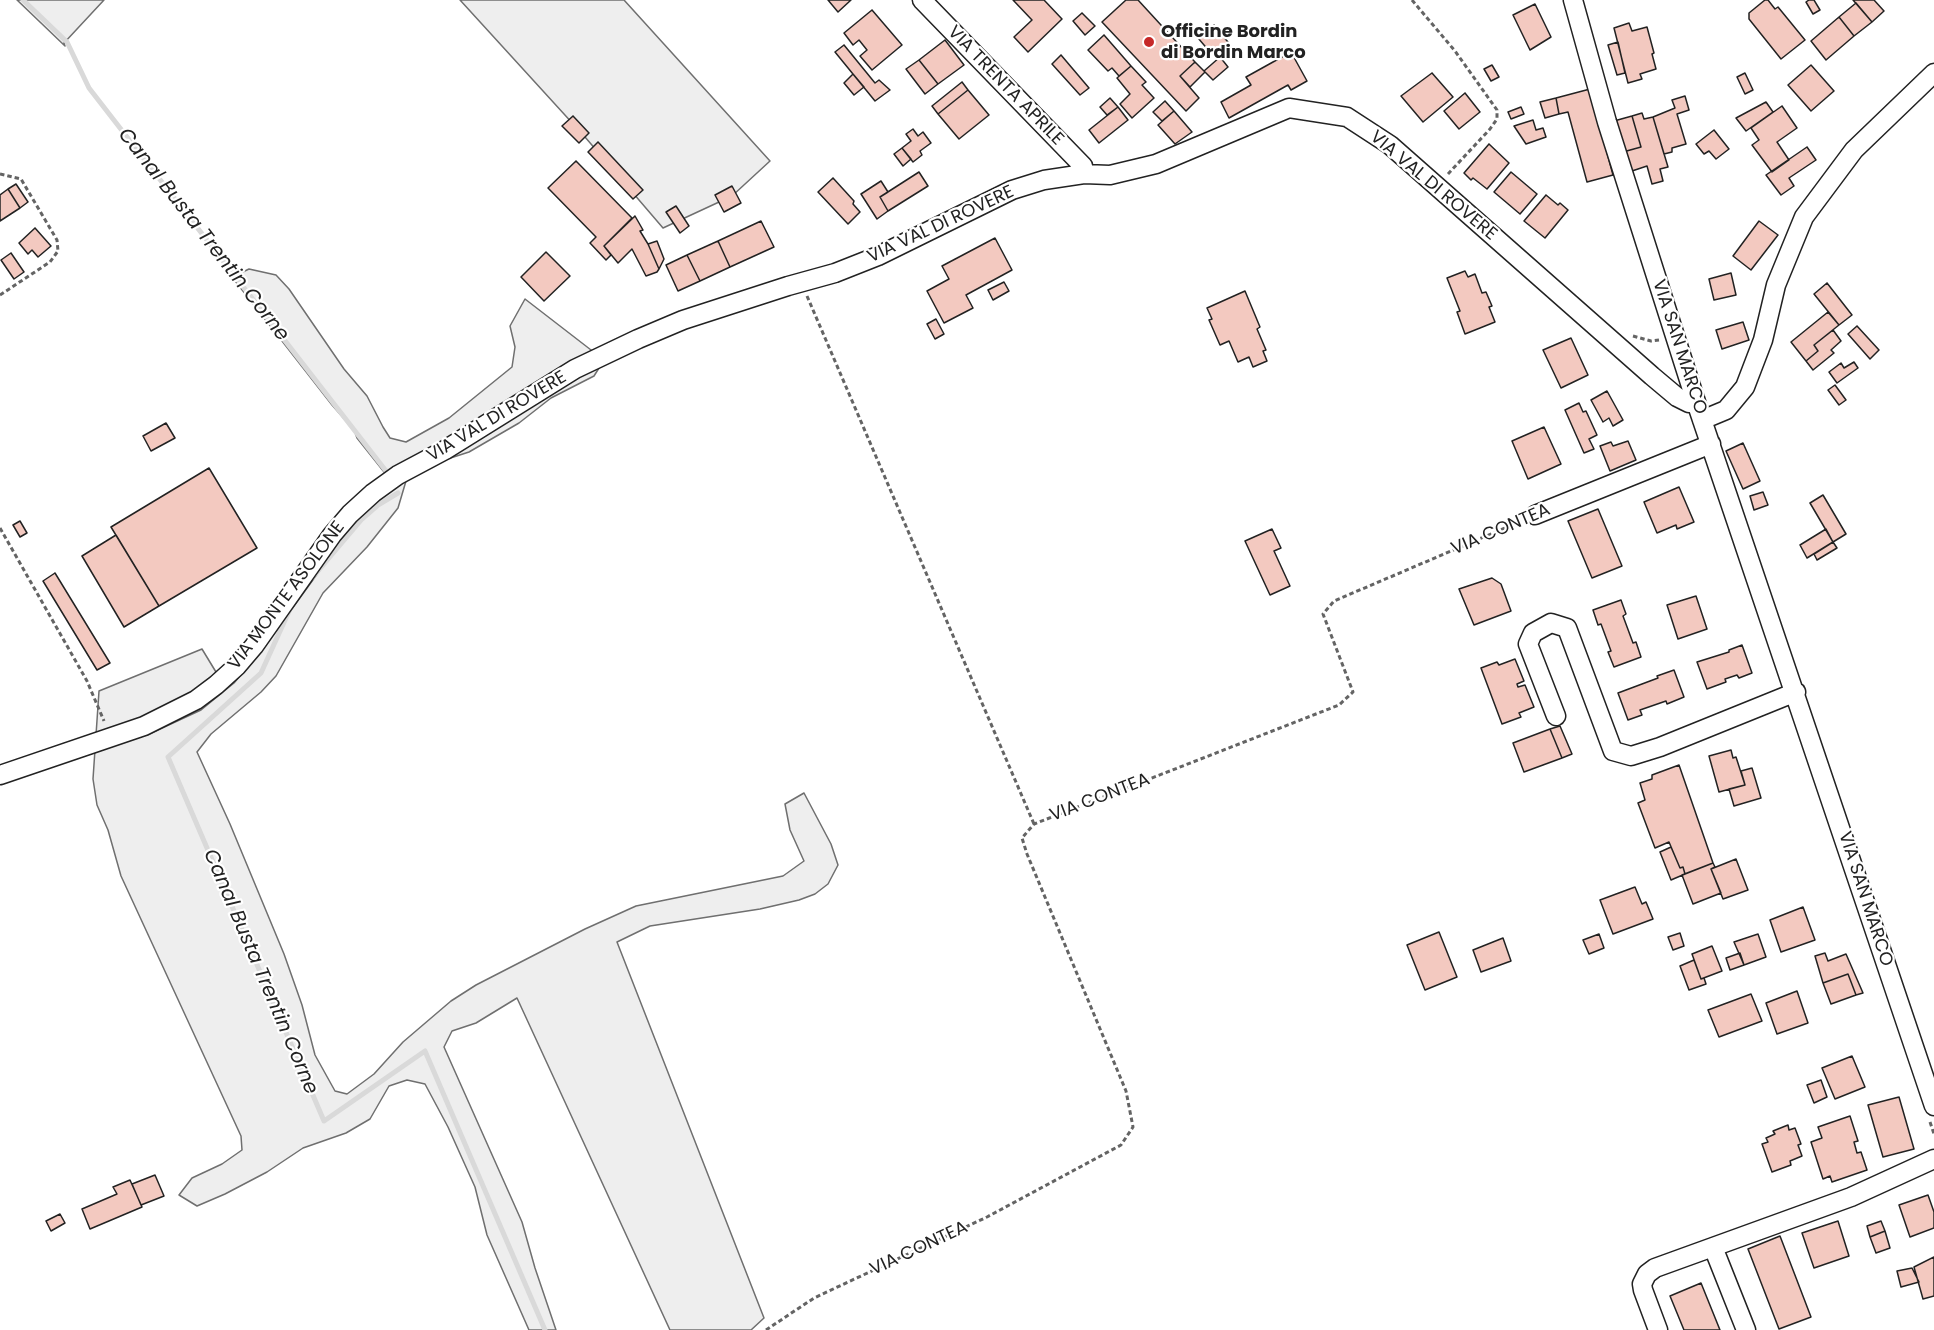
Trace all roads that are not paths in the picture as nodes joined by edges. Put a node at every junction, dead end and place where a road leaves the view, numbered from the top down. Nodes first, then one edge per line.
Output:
1 (922, 0) edge
2 (1573, 0) edge
3 (1934, 73) edge
4 (1084, 174) junction
5 (1696, 402) junction
6 (1702, 420) junction
7 (1711, 444) junction
8 (373, 493) joint
9 (1535, 515) road end
10 (1796, 692) junction
11 (1556, 716) dead end
12 (0, 775) edge
13 (1930, 1109) edge
14 (1934, 1159) edge
15 (1713, 1246) junction
16 (1658, 1330) edge
17 (1746, 1330) edge

1 - 4 street, VIA TRENTA APRILE
2 - 5 street, VIA SAN MARCO
3 - 6 street
4 - 5 street, VIA VAL DI ROVERE
4 - 8 street, VIA VAL DI ROVERE
5 - 6 street, VIA SAN MARCO
6 - 7 street, VIA SAN MARCO
7 - 9 street, VIA CONTEA
7 - 10 street, VIA SAN MARCO
8 - 12 street, VIA MONTE ASOLONE
10 - 11 street
10 - 13 street, VIA SAN MARCO
14 - 15 street
15 - 16 street
15 - 17 street

